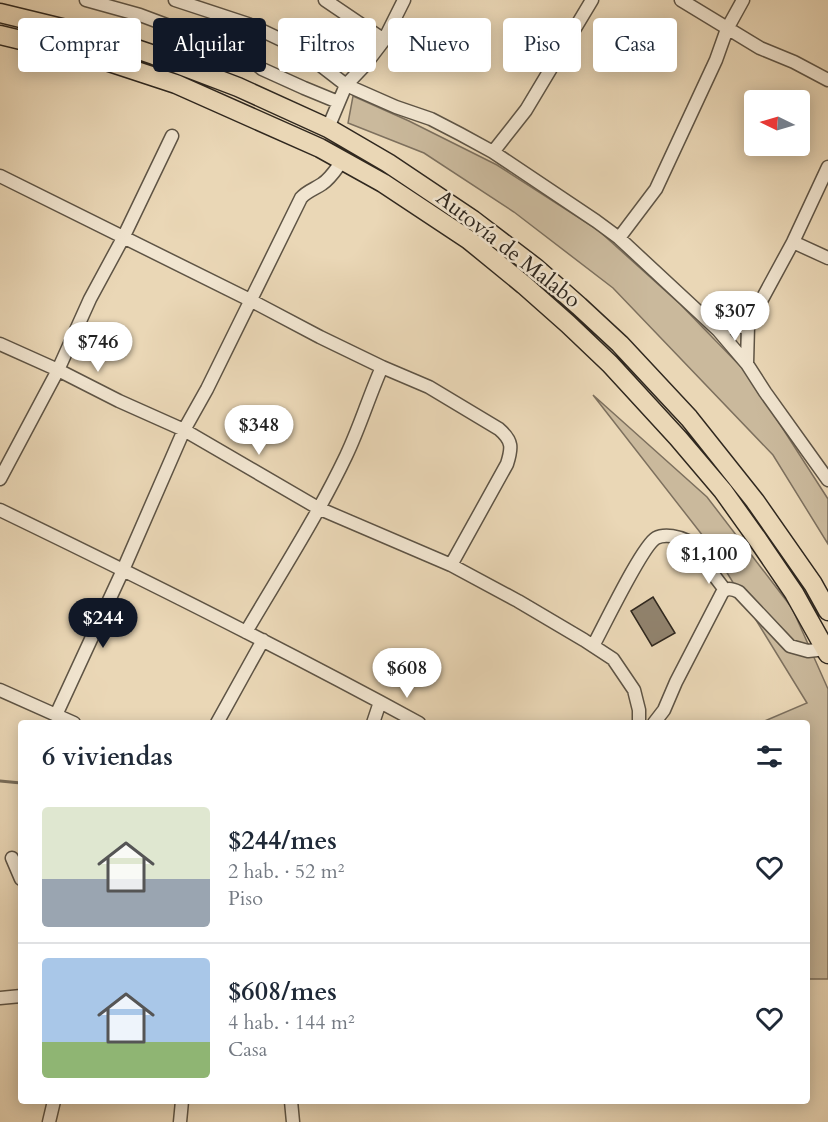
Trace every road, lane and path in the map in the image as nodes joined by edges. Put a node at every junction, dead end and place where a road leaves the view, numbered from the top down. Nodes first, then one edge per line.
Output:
1 (86, 0) edge
2 (175, 0) edge
3 (325, 0) edge
4 (404, 0) edge
5 (592, 0) edge
6 (681, 0) edge
7 (743, 0) edge
8 (0, 13) edge
9 (728, 29) junction
10 (0, 36) edge
11 (384, 40) junction
12 (828, 80) edge
13 (346, 86) junction
14 (338, 102) junction
15 (328, 128) junction
16 (172, 136) dead end
17 (493, 152) junction
18 (342, 160) junction
19 (828, 167) edge
20 (0, 177) edge
21 (123, 238) junction
22 (619, 238) junction
23 (793, 242) junction
24 (828, 258) edge
25 (250, 300) junction
26 (748, 325) junction
27 (718, 330) junction
28 (0, 344) edge
29 (747, 364) junction
30 (382, 367) junction
31 (58, 370) junction
32 (184, 430) junction
33 (0, 479) edge
34 (828, 480) edge
35 (318, 508) junction
36 (0, 510) edge
37 (451, 565) junction
38 (123, 570) junction
39 (813, 584) junction
40 (725, 590) junction
41 (828, 597) edge
42 (828, 611) edge
43 (246, 632) junction
44 (263, 640) junction
45 (593, 646) junction
46 (827, 652) edge
47 (0, 690) edge
48 (380, 702) junction
49 (56, 715) junction
50 (67, 720) edge
51 (219, 720) edge
52 (374, 720) edge
53 (413, 720) edge
54 (639, 720) edge
55 (656, 720) edge
56 (12, 858) dead end
57 (18, 872) edge
58 (18, 996) edge
59 (0, 998) edge
60 (53, 1104) edge
61 (182, 1104) edge
62 (291, 1104) edge
63 (49, 1122) edge
64 (180, 1122) edge
65 (293, 1122) edge

1 - 14 street
2 - 13 street
3 - 11 street
4 - 11 street
5 - 17 street
6 - 9 street
7 - 9 street
8 - 15 highway, Autovía de Malabo
9 - 12 street
9 - 22 street
10 - 18 highway, Autovía de Malabo
11 - 13 street
13 - 14 street
13 - 17 street
14 - 15 street
15 - 39 highway, Autovía de Malabo
16 - 21 street
17 - 22 street
18 - 25 street
18 - 46 highway, Autovía de Malabo
19 - 23 street
20 - 21 street
21 - 25 street
21 - 31 street
22 - 27 street
23 - 24 street
23 - 26 street
25 - 30 street
25 - 32 street
26 - 27 street
26 - 29 street
27 - 29 street
28 - 31 street
29 - 34 street
30 - 35 street
30 - 37 street
31 - 32 street
31 - 33 street
32 - 35 street
32 - 38 street
35 - 37 street
35 - 43 street
36 - 38 street
37 - 45 street
38 - 43 street
38 - 49 street
39 - 41 street
39 - 42 highway, Autovía de Malabo
40 - 45 street
40 - 46 street
40 - 55 street
43 - 44 street
44 - 48 street
44 - 51 street
45 - 54 street
47 - 49 street
48 - 52 street
48 - 53 street
49 - 50 street
56 - 57 street
58 - 59 street
60 - 63 street
61 - 64 street
62 - 65 street

